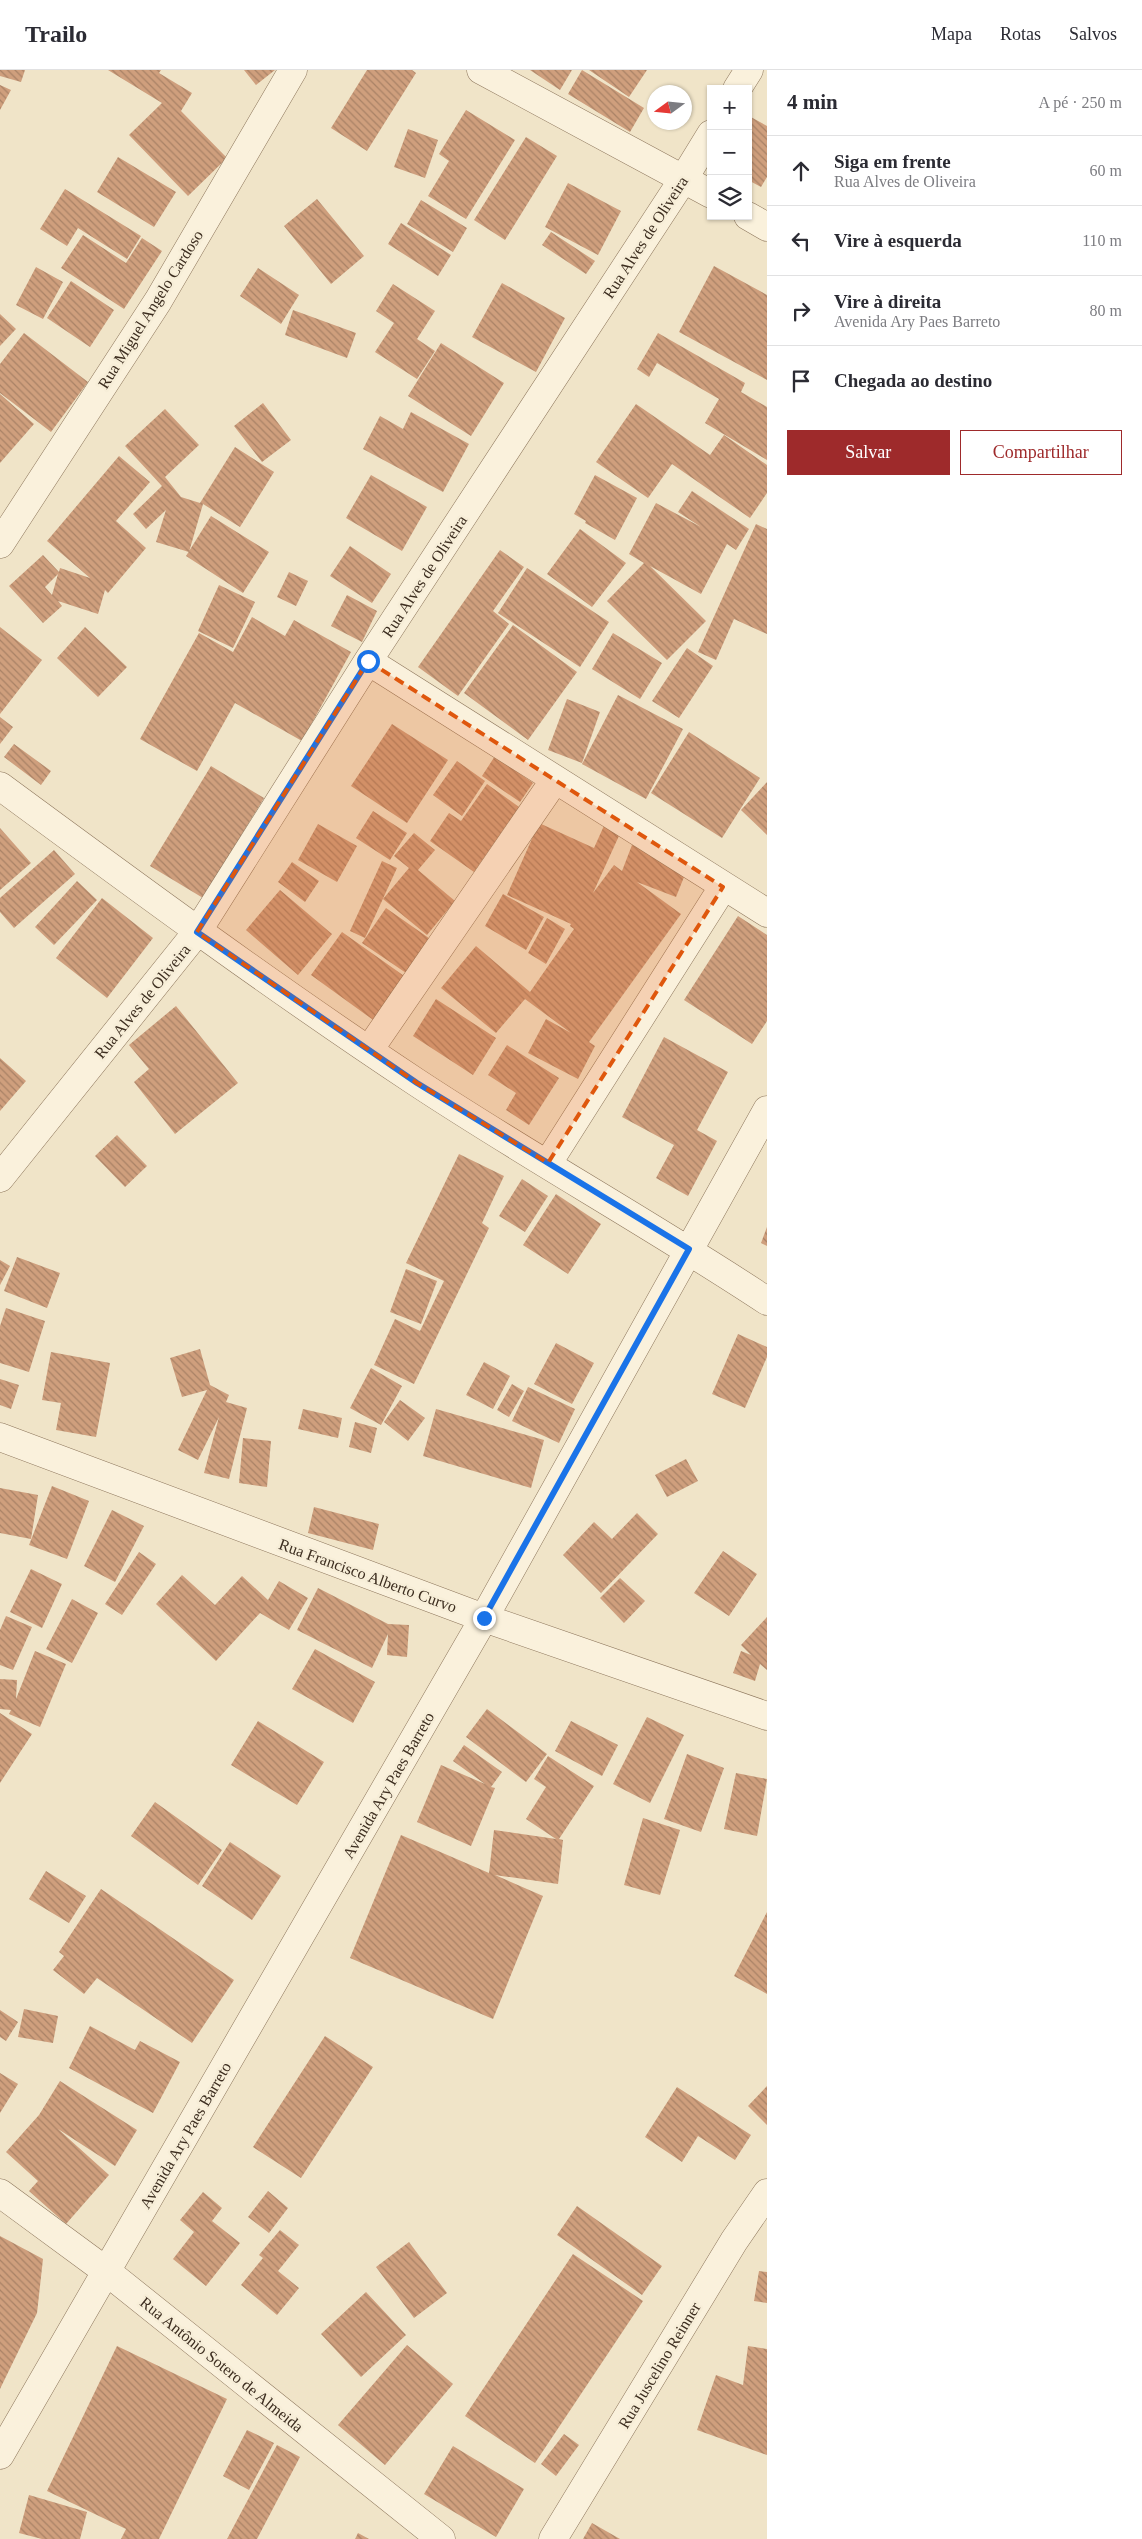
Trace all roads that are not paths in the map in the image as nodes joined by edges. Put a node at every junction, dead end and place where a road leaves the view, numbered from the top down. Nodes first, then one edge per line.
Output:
1 (293, 70) edge
2 (481, 70) edge
3 (748, 70) edge
4 (739, 85) edge
5 (707, 141) edge
6 (684, 178) junction
7 (707, 192) edge
8 (752, 218) edge
9 (767, 227) edge
10 (0, 544) edge
11 (368, 661) junction
12 (554, 780) junction
13 (0, 786) edge
14 (723, 887) junction
15 (767, 914) edge
16 (197, 932) junction
17 (369, 1050) junction
18 (767, 1110) edge
19 (548, 1163) junction
20 (0, 1178) edge
21 (689, 1249) junction
22 (767, 1301) edge
23 (0, 1437) edge
24 (484, 1618) junction
25 (767, 1716) edge
26 (0, 2193) edge
27 (767, 2193) edge
28 (106, 2271) junction
29 (0, 2455) edge
30 (441, 2539) edge
31 (553, 2539) edge

1 - 10 street, Rua Miguel Angelo Cardoso
2 - 6 street
3 - 4 street
5 - 6 street, Rua Alves de Oliveira
6 - 7 street
6 - 11 street, Rua Alves de Oliveira
8 - 9 street
11 - 12 street
11 - 16 street, Rua Alves de Oliveira
12 - 14 street
12 - 17 street
13 - 16 street
14 - 15 street
14 - 19 street
16 - 17 street
16 - 20 street, Rua Alves de Oliveira
17 - 19 street
18 - 21 street, Avenida Ary Paes Barreto
19 - 21 street
21 - 22 street
21 - 24 street, Avenida Ary Paes Barreto
23 - 24 street, Rua Francisco Alberto Curvo
24 - 25 street, Rua Francisco Alberto Curvo
24 - 28 street, Avenida Ary Paes Barreto
26 - 28 street, Rua Antônio Sotero de Almeida
27 - 31 street, Rua Juscelino Reinner
28 - 29 street, Avenida Ary Paes Barreto
28 - 30 street, Rua Antônio Sotero de Almeida

